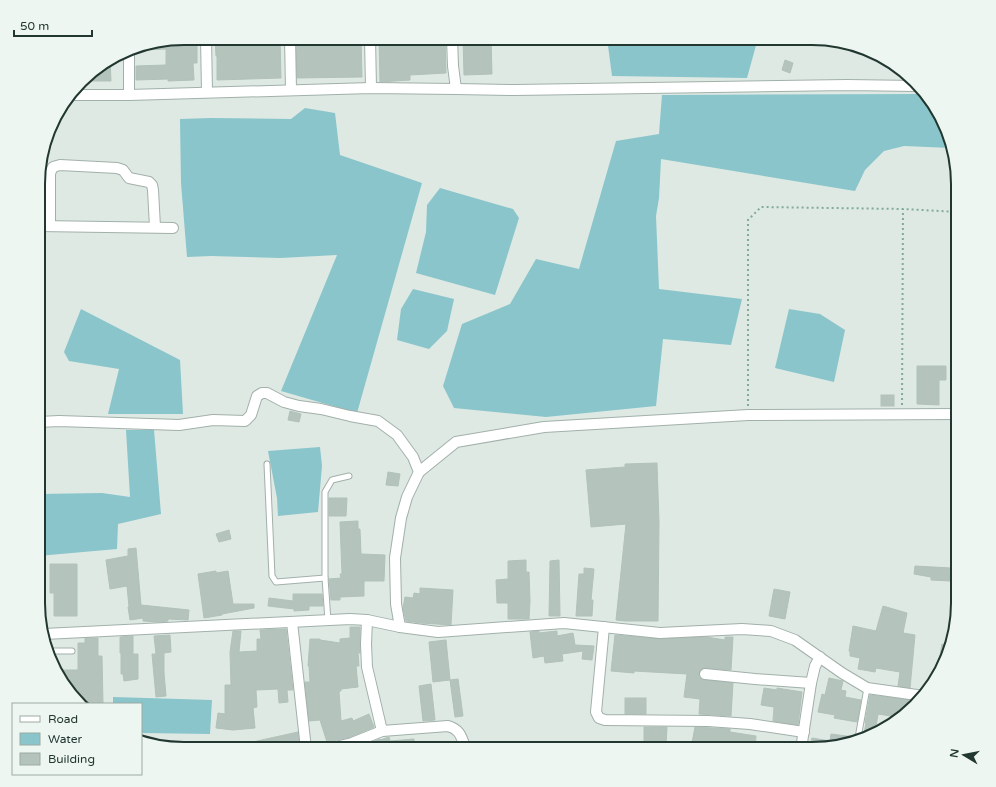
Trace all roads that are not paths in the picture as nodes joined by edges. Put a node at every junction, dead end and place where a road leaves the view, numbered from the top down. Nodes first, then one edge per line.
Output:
1 (206, 45) edge
2 (290, 45) edge
3 (370, 45) edge
4 (452, 45) edge
5 (129, 57) edge
6 (910, 86) edge
7 (371, 88) junction
8 (456, 89) junction
9 (291, 90) junction
10 (207, 92) junction
11 (78, 95) edge
12 (129, 95) junction
13 (45, 217) edge
14 (45, 226) edge
15 (155, 227) junction
16 (172, 228) dead end
17 (951, 414) edge
18 (45, 422) edge
19 (267, 464) dead end
20 (419, 472) junction
21 (349, 476) dead end
22 (325, 578) junction
23 (367, 620) junction
24 (328, 621) junction
25 (292, 622) junction
26 (400, 627) junction
27 (604, 627) junction
28 (49, 634) edge
29 (54, 651) edge
30 (72, 651) dead end
31 (820, 657) junction
32 (705, 674) dead end
33 (811, 683) junction
34 (867, 688) junction
35 (916, 695) edge
36 (382, 731) junction
37 (804, 732) junction
38 (859, 733) edge
39 (305, 742) edge
40 (354, 742) edge
41 (463, 742) edge
42 (803, 742) edge

1 - 10 street
2 - 9 street
3 - 7 street
4 - 8 street
5 - 12 street
6 - 8 street
7 - 8 street
7 - 9 street
9 - 10 street
10 - 12 street
11 - 12 street
13 - 15 street
14 - 15 street
15 - 16 street
17 - 20 street
18 - 20 street
19 - 22 lane
20 - 26 street
21 - 22 lane
22 - 24 lane
23 - 24 street
23 - 26 street
23 - 36 street
24 - 25 street
25 - 28 street
25 - 39 street
26 - 27 street
27 - 31 street
27 - 37 street
29 - 30 lane
31 - 33 street
31 - 34 street
32 - 33 street
33 - 37 street
34 - 35 street
34 - 38 lane
36 - 40 street
36 - 41 street
37 - 42 street

